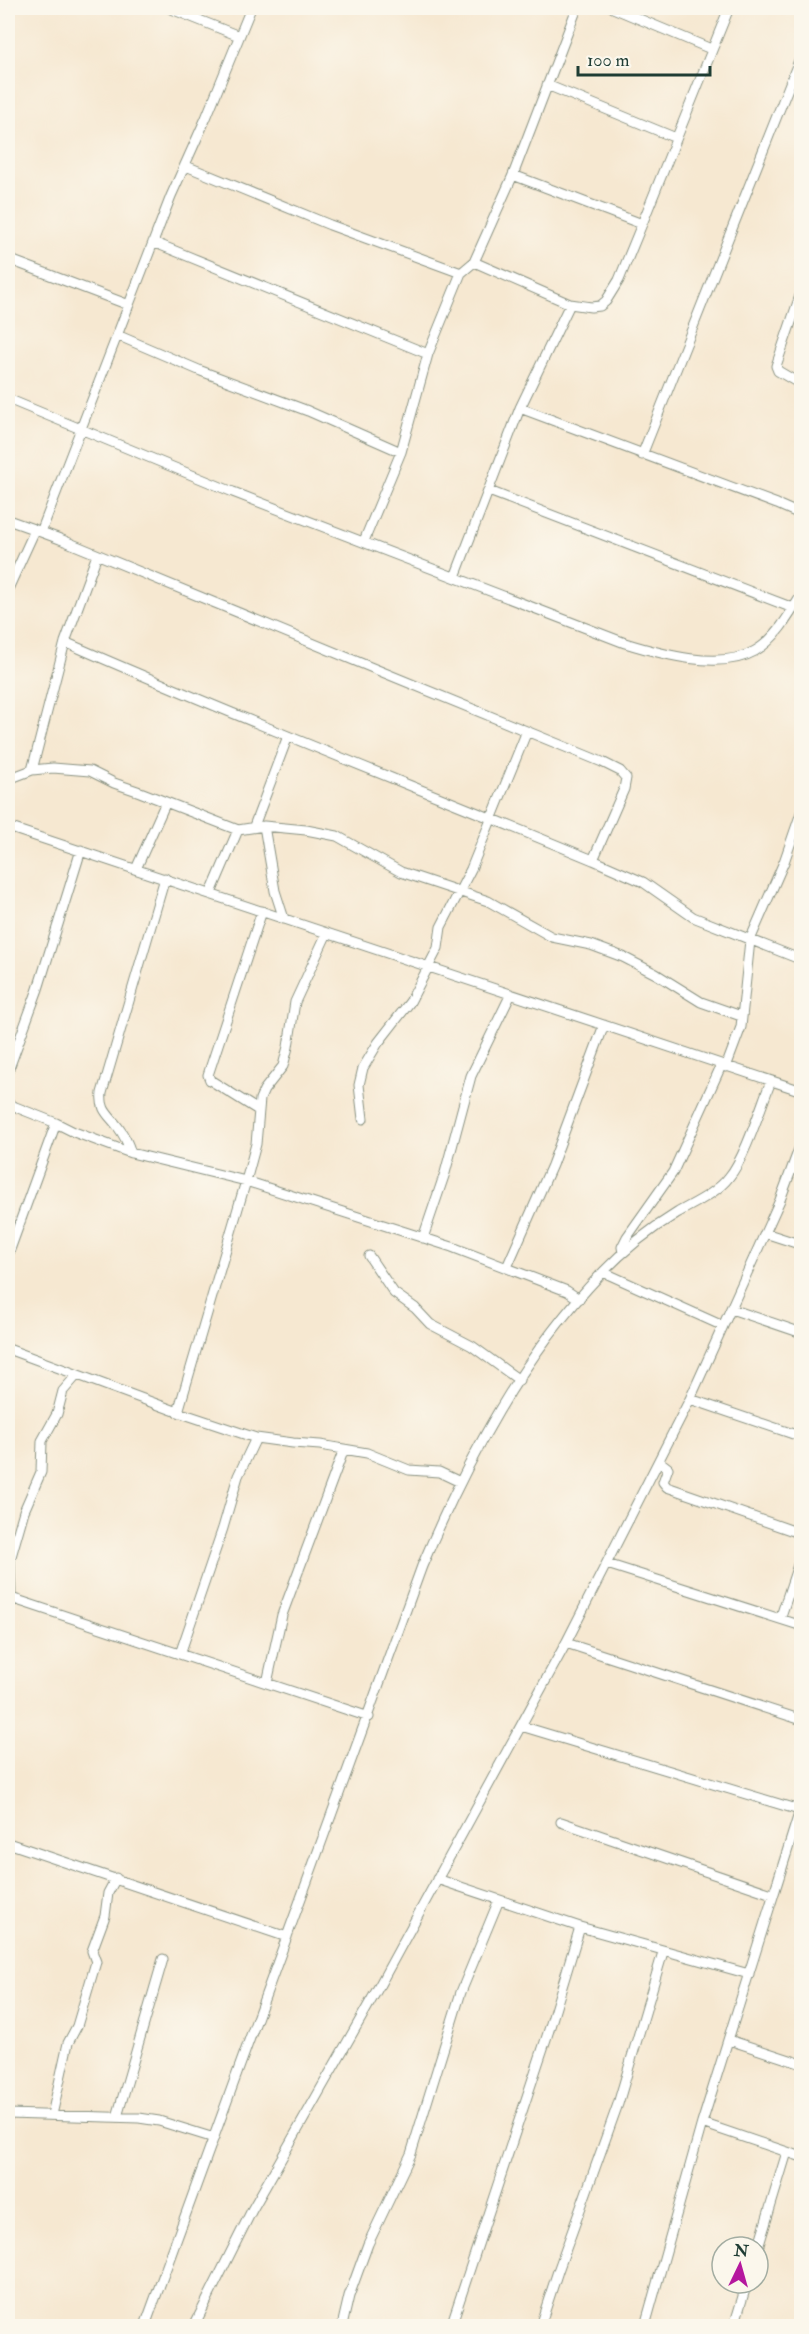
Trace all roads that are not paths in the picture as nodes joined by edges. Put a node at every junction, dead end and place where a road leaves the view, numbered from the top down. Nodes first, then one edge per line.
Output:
1 (169, 8) edge
2 (251, 8) edge
3 (577, 8) edge
4 (613, 8) edge
5 (729, 8) edge
6 (239, 36) junction
7 (711, 49) junction
8 (801, 53) edge
9 (547, 86) junction
10 (676, 138) junction
11 (186, 166) junction
12 (513, 175) junction
13 (642, 224) junction
14 (153, 243) junction
15 (8, 259) edge
16 (474, 262) junction
17 (461, 273) junction
18 (801, 290) edge
19 (570, 304) junction
20 (129, 305) junction
21 (117, 335) junction
22 (428, 354) junction
23 (801, 385) edge
24 (8, 399) edge
25 (520, 408) junction
26 (80, 429) junction
27 (401, 452) junction
28 (642, 455) junction
29 (489, 491) junction
30 (801, 515) edge
31 (8, 520) edge
32 (38, 531) junction
33 (364, 541) junction
34 (97, 555) junction
35 (455, 577) junction
36 (8, 589) edge
37 (801, 594) edge
38 (793, 608) junction
39 (65, 642) junction
40 (527, 731) junction
41 (288, 736) junction
42 (32, 770) junction
43 (9, 779) edge
44 (166, 802) junction
45 (801, 810) edge
46 (492, 818) junction
47 (259, 826) junction
48 (8, 827) edge
49 (238, 830) junction
50 (81, 850) junction
51 (593, 860) junction
52 (136, 869) junction
53 (165, 878) junction
54 (460, 891) junction
55 (211, 893) junction
56 (262, 911) junction
57 (284, 919) junction
58 (327, 933) junction
59 (750, 940) junction
60 (801, 960) edge
61 (427, 967) junction
62 (511, 994) junction
63 (741, 1016) junction
64 (604, 1024) junction
65 (724, 1066) junction
66 (8, 1071) edge
67 (771, 1081) junction
68 (801, 1091) edge
69 (8, 1104) edge
70 (258, 1110) junction
71 (363, 1119) dead end
72 (56, 1123) junction
73 (801, 1147) edge
74 (131, 1153) junction
75 (246, 1181) junction
76 (765, 1233) junction
77 (423, 1238) junction
78 (801, 1245) edge
79 (622, 1253) junction
80 (8, 1255) edge
81 (369, 1256) dead end
82 (507, 1267) junction
83 (603, 1272) junction
84 (579, 1299) junction
85 (731, 1309) junction
86 (723, 1326) junction
87 (801, 1333) edge
88 (8, 1349) edge
89 (77, 1375) junction
90 (519, 1380) junction
91 (690, 1399) junction
92 (178, 1412) junction
93 (801, 1437) edge
94 (255, 1438) junction
95 (344, 1449) junction
96 (659, 1461) junction
97 (460, 1482) junction
98 (801, 1534) edge
99 (801, 1553) edge
100 (607, 1564) junction
101 (9, 1598) edge
102 (8, 1614) edge
103 (780, 1619) junction
104 (801, 1626) edge
105 (567, 1643) junction
106 (180, 1654) junction
107 (267, 1683) junction
108 (369, 1717) junction
109 (801, 1720) edge
110 (521, 1726) junction
111 (800, 1807) edge
112 (561, 1822) dead end
113 (8, 1843) edge
114 (116, 1878) junction
115 (437, 1879) junction
116 (772, 1894) junction
117 (499, 1900) junction
118 (580, 1927) junction
119 (287, 1936) junction
120 (663, 1952) junction
121 (163, 1959) dead end
122 (749, 1974) junction
123 (729, 2040) junction
124 (801, 2064) edge
125 (8, 2114) edge
126 (52, 2115) junction
127 (117, 2117) junction
128 (702, 2122) junction
129 (214, 2138) junction
130 (787, 2152) junction
131 (801, 2157) edge
132 (762, 2235) edge
133 (743, 2295) edge
134 (145, 2326) edge
135 (194, 2326) edge
136 (342, 2326) edge
137 (451, 2326) edge
138 (540, 2326) edge
139 (645, 2326) edge
140 (734, 2326) edge

1 - 6 street
2 - 6 street
3 - 9 street
4 - 7 street
5 - 7 street
6 - 11 street
7 - 10 street
8 - 28 street
9 - 10 street
9 - 12 street
10 - 13 street
11 - 14 street
11 - 17 street
12 - 13 street
12 - 16 street
13 - 19 street
14 - 20 street
14 - 22 street
15 - 20 street
16 - 17 street
16 - 19 street
17 - 22 street
18 - 23 street
19 - 25 street
20 - 21 street
21 - 26 street
21 - 27 street
22 - 27 street
24 - 26 street
25 - 28 street
25 - 29 street
26 - 32 street
26 - 33 street
27 - 33 street
28 - 30 street
29 - 35 street
29 - 38 street
31 - 32 street
32 - 34 street
32 - 36 street
33 - 35 street
34 - 39 street
34 - 40 street
35 - 38 street
37 - 38 street
39 - 41 street
39 - 42 street
40 - 46 street
40 - 51 street
41 - 46 street
41 - 47 street
42 - 43 street
42 - 44 street
44 - 49 street
44 - 52 street
45 - 59 street
46 - 51 street
46 - 54 street
47 - 49 street
47 - 54 street
47 - 57 street
48 - 50 street
49 - 55 street
50 - 52 street
50 - 66 street
51 - 59 street
52 - 53 street
53 - 55 street
53 - 74 street
54 - 61 street
54 - 63 street
55 - 56 street
56 - 57 street
56 - 70 street
57 - 58 street
58 - 61 street
58 - 70 street
59 - 60 street
59 - 63 street
61 - 62 street
61 - 71 street
62 - 64 street
62 - 77 street
63 - 65 street
64 - 65 street
64 - 82 street
65 - 67 street
65 - 79 street
67 - 68 street
67 - 79 street
69 - 72 street
70 - 75 street
72 - 74 street
72 - 80 street
73 - 76 street
74 - 75 street
75 - 77 street
75 - 92 street
76 - 78 street
76 - 85 street
77 - 82 street
79 - 83 street
81 - 90 street
82 - 84 street
83 - 84 street
83 - 86 street
84 - 90 street
85 - 86 street
85 - 87 street
86 - 91 street
88 - 89 street
89 - 92 street
89 - 101 street
90 - 97 street
91 - 93 street
91 - 96 street
92 - 94 street
94 - 95 street
94 - 106 street
95 - 97 street
95 - 107 street
96 - 98 street
96 - 100 street
97 - 108 street
99 - 103 street
100 - 103 street
100 - 105 street
101 - 102 street
101 - 106 street
103 - 104 street
105 - 109 street
105 - 110 street
106 - 107 street
107 - 108 street
108 - 119 street
110 - 111 street
110 - 115 street
111 - 116 street
112 - 116 street
113 - 114 street
114 - 119 street
114 - 126 street
115 - 117 street
115 - 135 street
116 - 122 street
117 - 118 street
117 - 136 street
118 - 120 street
118 - 137 street
119 - 129 street
120 - 122 street
120 - 138 street
121 - 127 street
122 - 123 street
123 - 124 street
123 - 128 street
125 - 126 street
126 - 127 street
127 - 129 street
128 - 130 street
128 - 139 street
129 - 134 street
130 - 131 street
130 - 132 street
133 - 140 street

